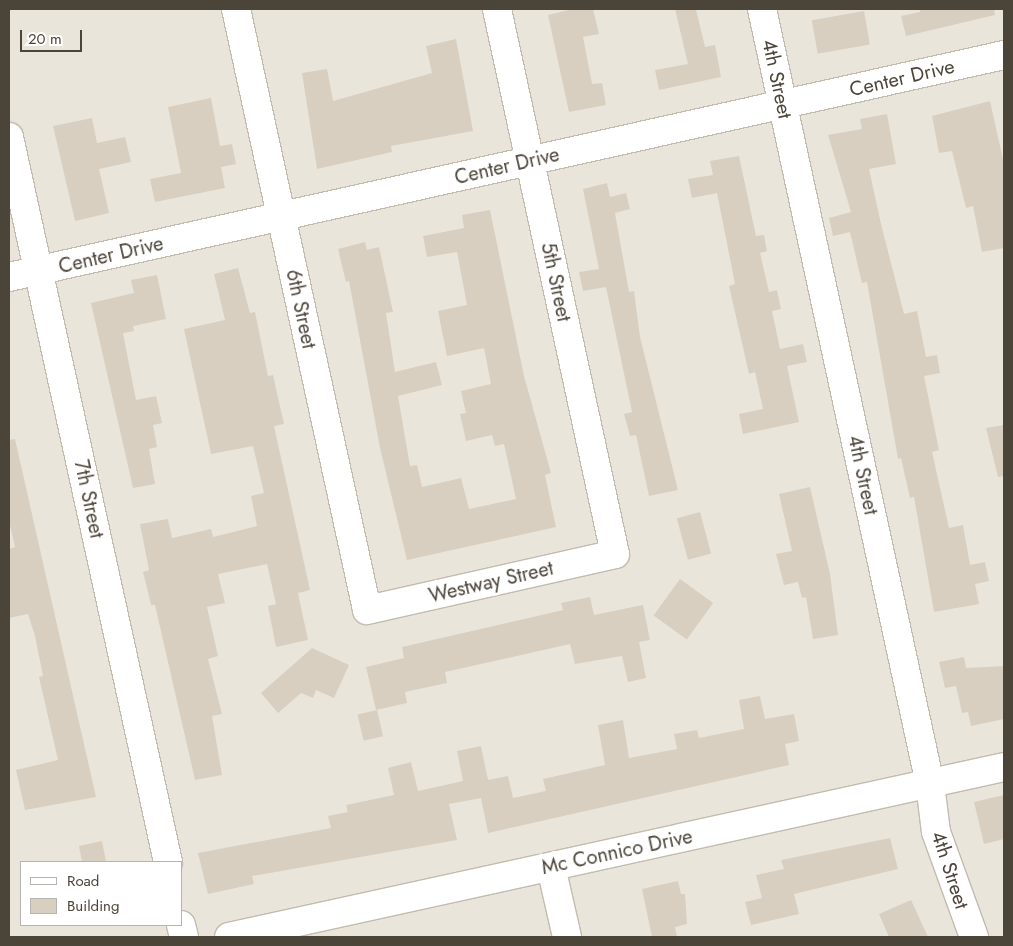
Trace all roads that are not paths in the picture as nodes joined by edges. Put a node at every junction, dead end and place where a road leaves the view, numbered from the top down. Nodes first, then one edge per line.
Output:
1 (236, 9) edge
2 (497, 9) edge
3 (762, 9) edge
4 (1004, 55) edge
5 (783, 105) junction
6 (9, 137) edge
7 (530, 161) junction
8 (281, 217) junction
9 (40, 271) junction
10 (9, 277) edge
11 (615, 554) joint
12 (367, 610) joint
13 (1004, 767) edge
14 (930, 784) junction
15 (168, 861) edge
16 (551, 866) junction
17 (229, 937) edge
18 (567, 937) edge
19 (974, 937) edge

1 - 8 street, 6th Street
2 - 7 street, 5th Street
3 - 5 street, 4th Street
4 - 5 street, Center Drive
5 - 7 street, Center Drive
5 - 14 street, 4th Street
6 - 9 street, 7th Street
7 - 8 street, Center Drive
7 - 11 street, 5th Street
8 - 9 street, Center Drive
8 - 12 street, 6th Street
9 - 10 street, Center Drive
9 - 15 street, 7th Street
11 - 12 street, Westway Street
13 - 14 street, Mc Connico Drive
14 - 16 street, Mc Connico Drive
14 - 19 street, 4th Street
16 - 17 street, Mc Connico Drive
16 - 18 street

